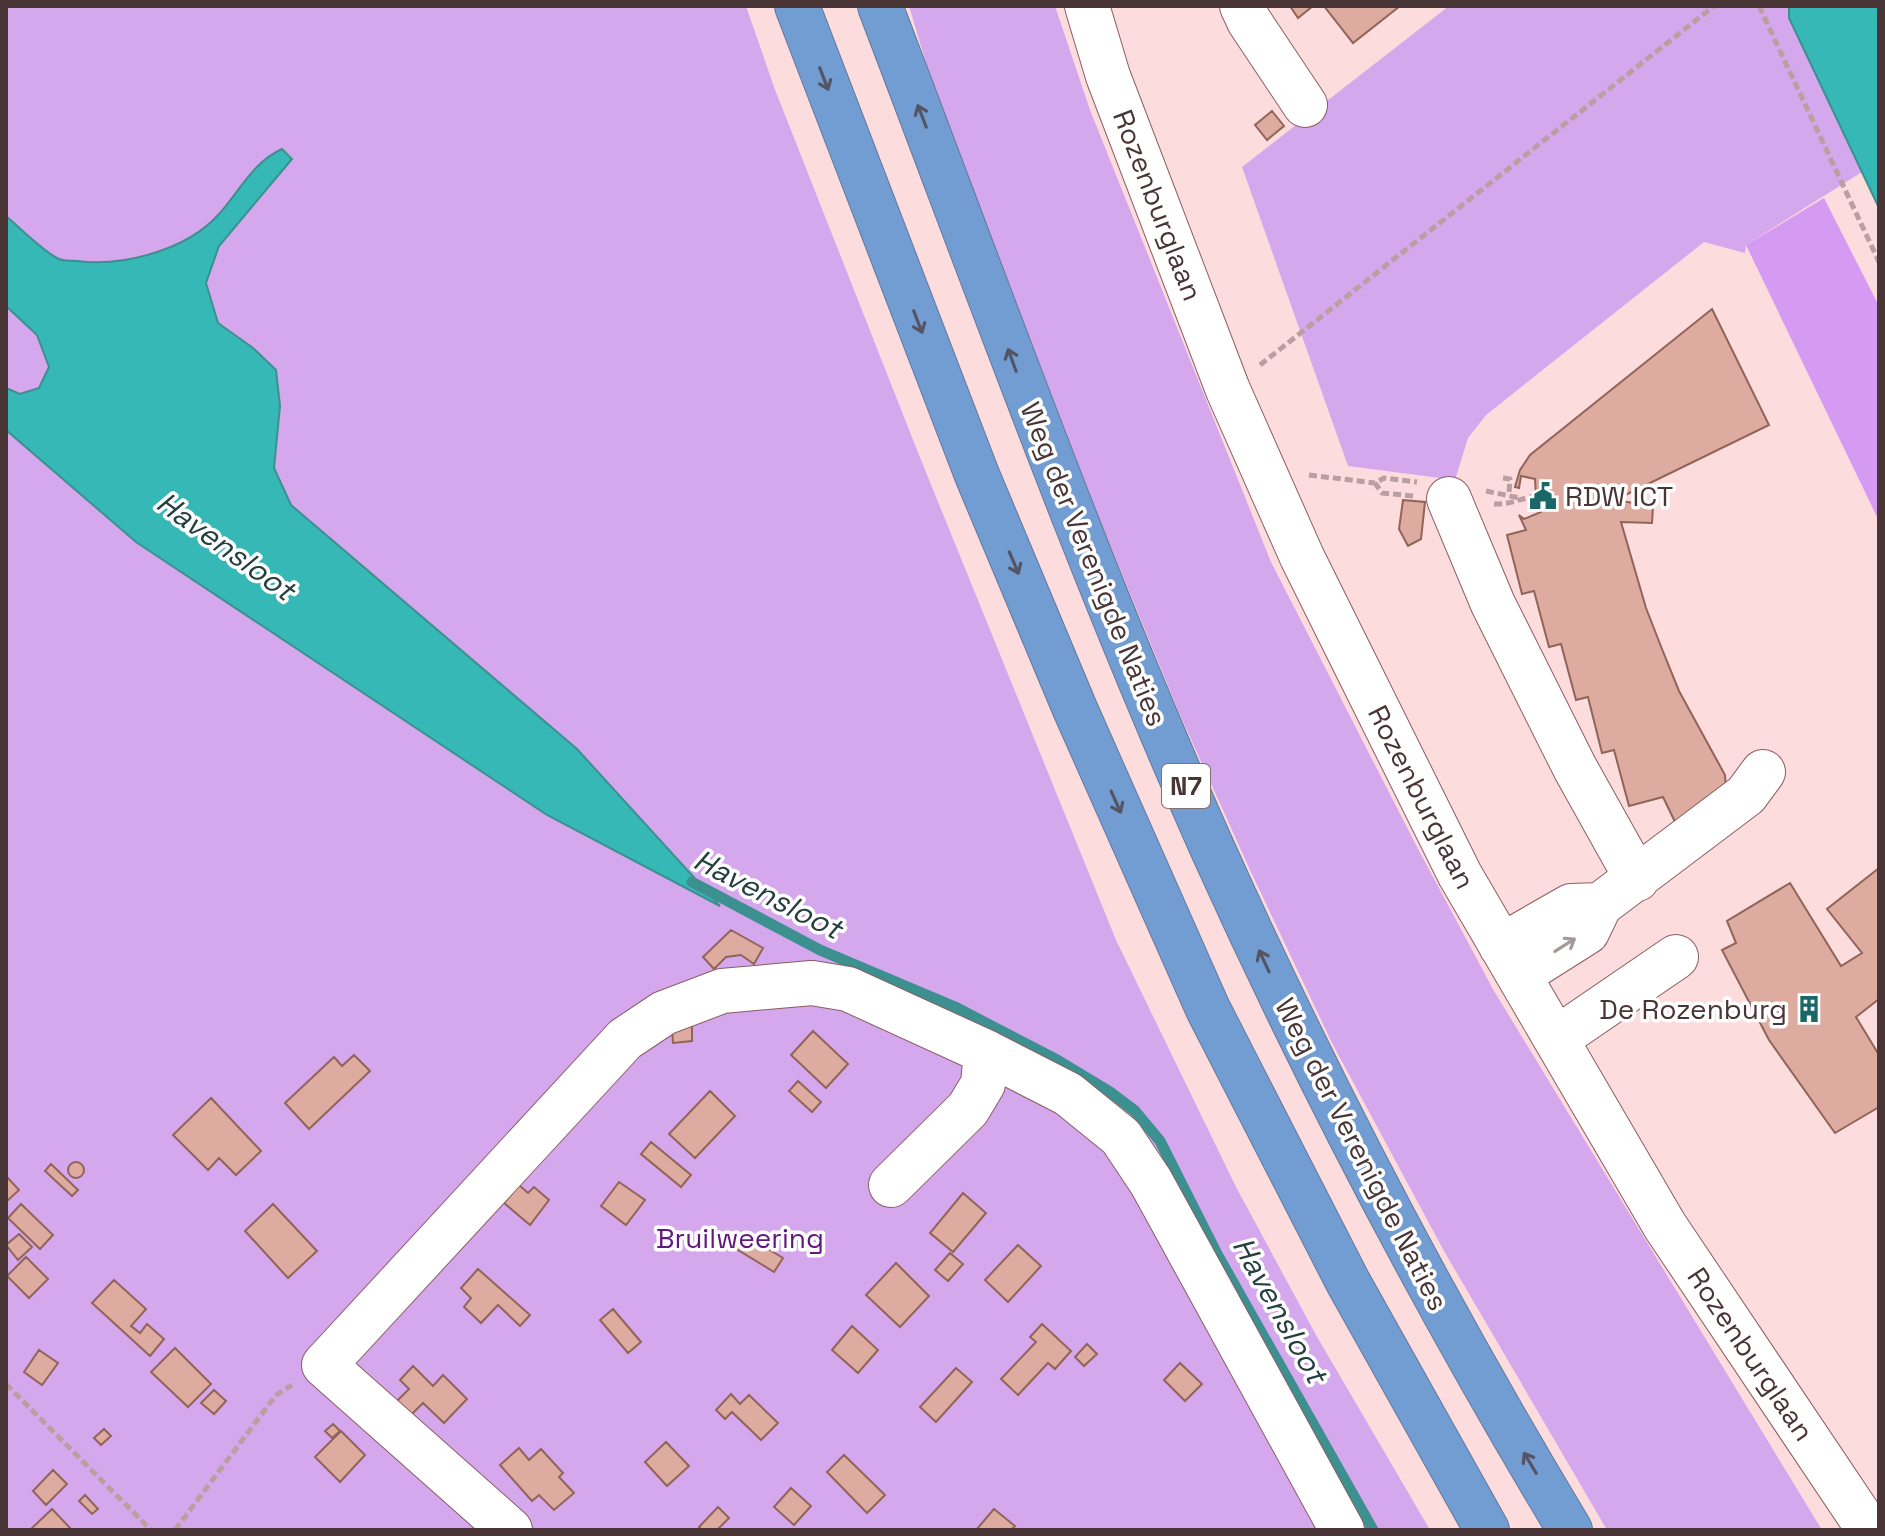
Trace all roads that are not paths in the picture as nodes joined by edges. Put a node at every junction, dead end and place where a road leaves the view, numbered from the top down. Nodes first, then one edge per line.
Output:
1 (797, 6) edge
2 (880, 6) edge
3 (1087, 6) edge
4 (1242, 6) edge
5 (1305, 105) dead end
6 (1449, 499) dead end
7 (1763, 772) dead end
8 (1637, 879) junction
9 (1676, 957) dead end
10 (1510, 960) junction
11 (1556, 1039) junction
12 (986, 1052) junction
13 (891, 1185) dead end
14 (510, 1530) edge
15 (1342, 1530) edge
16 (1487, 1530) edge
17 (1570, 1530) edge
18 (1869, 1530) edge

1 -> 16 highway, N7
17 -> 2 highway, Weg der Verenigde Naties / N7
3 - 10 street, Rozenburglaan
4 - 5 street
6 - 8 street
7 - 8 street
8 - 10 street
9 - 11 street
10 - 11 street, Rozenburglaan
11 - 18 street, Rozenburglaan
12 - 13 street
12 - 14 street
12 - 15 street

